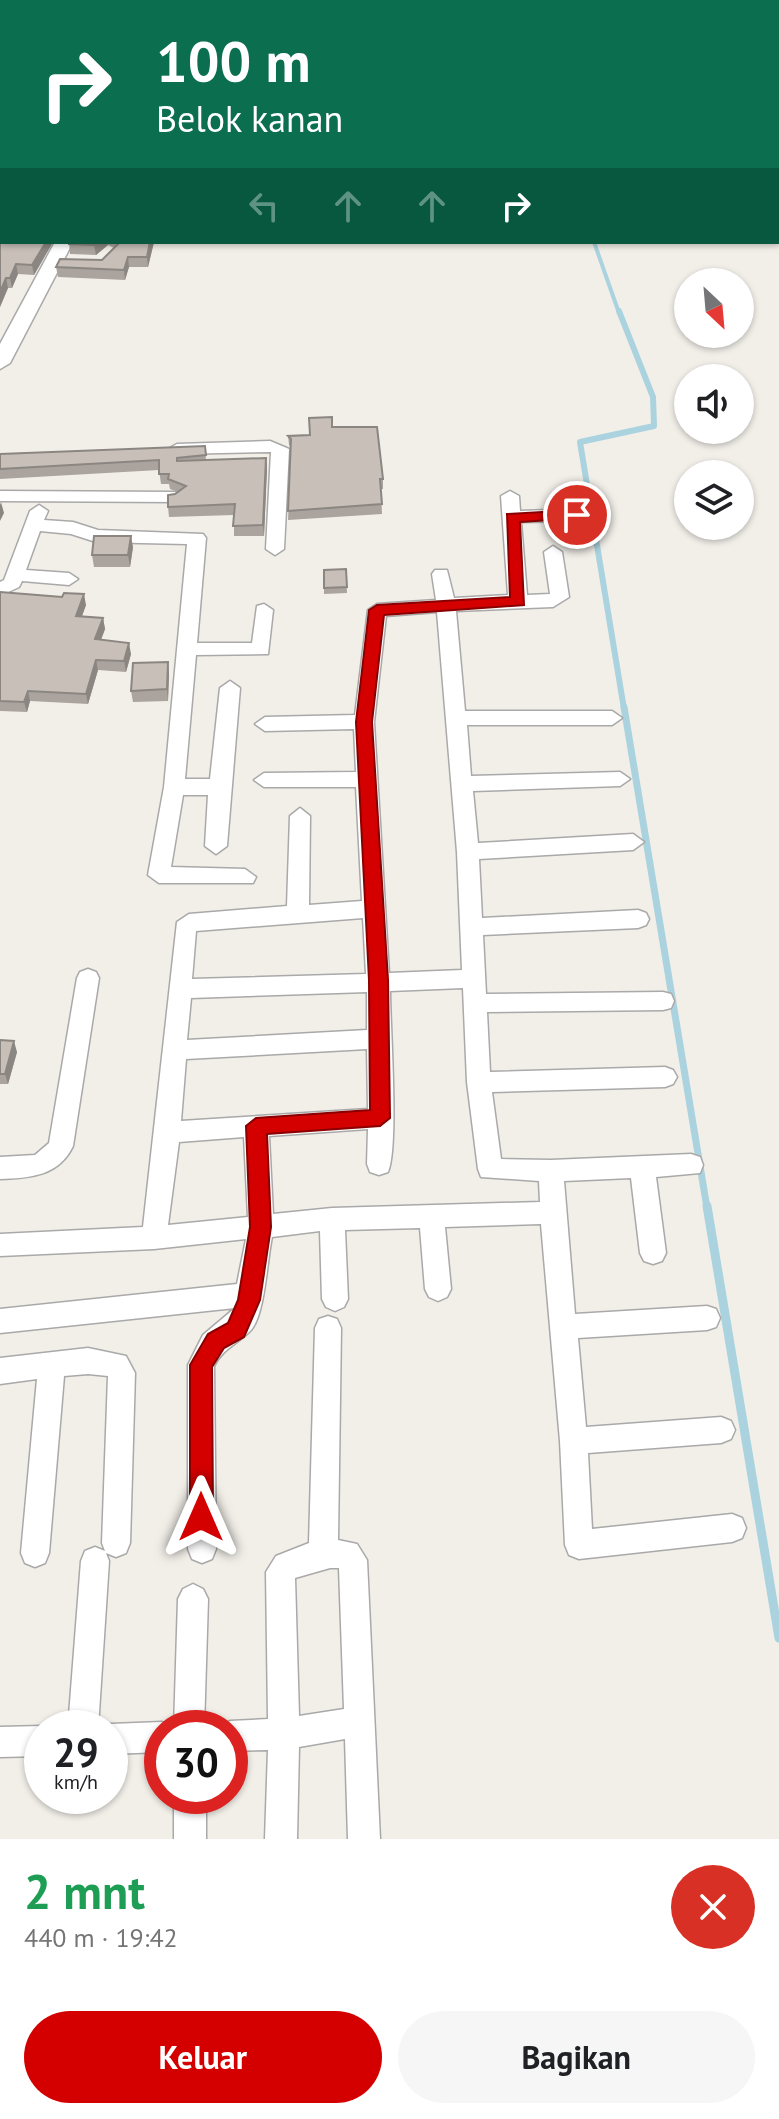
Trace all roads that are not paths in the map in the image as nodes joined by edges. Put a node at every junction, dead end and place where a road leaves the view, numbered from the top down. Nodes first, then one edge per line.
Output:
1 (64, 244) edge
2 (0, 363) edge
3 (159, 450) edge
4 (0, 496) edge
5 (175, 497) edge
6 (577, 515) dead end
7 (275, 549) dead end
8 (553, 552) dead end
9 (441, 574) dead end
10 (15, 575) junction
11 (69, 579) dead end
12 (0, 590) edge
13 (518, 601) junction
14 (446, 605) junction
15 (264, 610) dead end
16 (189, 649) junction
17 (230, 688) dead end
18 (455, 718) junction
19 (612, 718) dead end
20 (364, 722) junction
21 (265, 724) dead end
22 (366, 779) junction
23 (620, 779) dead end
24 (264, 780) dead end
25 (462, 784) junction
26 (174, 787) junction
27 (219, 787) junction
28 (300, 816) dead end
29 (633, 842) dead end
30 (216, 846) dead end
31 (468, 852) junction
32 (245, 877) dead end
33 (373, 909) junction
34 (298, 914) junction
35 (638, 919) dead end
36 (470, 927) junction
37 (88, 978) dead end
38 (378, 980) junction
39 (180, 989) junction
40 (475, 991) junction
41 (663, 1001) dead end
42 (377, 1039) junction
43 (173, 1050) junction
44 (665, 1077) dead end
45 (479, 1082) junction
46 (380, 1118) junction
47 (256, 1126) junction
48 (168, 1132) junction
49 (379, 1164) dead end
50 (691, 1165) dead end
51 (642, 1166) junction
52 (0, 1168) edge
53 (551, 1171) junction
54 (553, 1213) junction
55 (431, 1215) junction
56 (332, 1219) junction
57 (261, 1227) junction
58 (154, 1238) junction
59 (0, 1245) edge
60 (653, 1253) dead end
61 (438, 1289) dead end
62 (248, 1295) junction
63 (335, 1299) dead end
64 (707, 1318) dead end
65 (0, 1321) edge
66 (564, 1327) junction
67 (328, 1328) dead end
68 (52, 1365) junction
69 (0, 1371) edge
70 (721, 1430) dead end
71 (574, 1441) junction
72 (732, 1528) dead end
73 (202, 1549) dead end
74 (35, 1553) dead end
75 (323, 1553) junction
76 (193, 1599) dead end
77 (85, 1710) edge
78 (190, 1710) edge
79 (361, 1721) junction
80 (284, 1734) junction
81 (248, 1735) edge
82 (24, 1741) edge
83 (0, 1742) edge
84 (190, 1814) edge
85 (190, 1839) edge
86 (281, 1839) edge
87 (364, 1839) edge

1 - 2 street
3 - 7 street
4 - 5 street
6 - 13 street
8 - 13 street
9 - 14 street
10 - 11 street
10 - 12 street
10 - 16 street
13 - 14 street
14 - 18 street
14 - 20 street
15 - 16 street
16 - 26 street
17 - 27 street
18 - 19 street
18 - 25 street
20 - 21 street
20 - 22 street
22 - 24 street
22 - 33 street
23 - 25 street
25 - 31 street
26 - 27 street
26 - 32 street
27 - 30 street
28 - 34 street
29 - 31 street
31 - 36 street
33 - 34 street
33 - 38 street
34 - 39 street
35 - 36 street
36 - 40 street
37 - 52 street
38 - 39 street
38 - 40 street
38 - 42 street
39 - 43 street
40 - 41 street
40 - 45 street
42 - 43 street
42 - 46 street
43 - 48 street
44 - 45 street
45 - 53 street
46 - 47 street
46 - 49 street
47 - 48 street
47 - 57 street
48 - 58 street
50 - 51 street
51 - 53 street
51 - 60 street
53 - 54 street
54 - 55 street
54 - 66 street
55 - 56 street
55 - 61 street
56 - 57 street
56 - 63 street
57 - 58 street
57 - 62 street
58 - 59 street
62 - 65 street
62 - 73 street
64 - 66 street
66 - 71 street
67 - 75 street
68 - 69 street
68 - 74 street
68 - 77 street
70 - 71 street
71 - 72 street
75 - 79 street
75 - 80 street
76 - 78 street
79 - 80 street
79 - 87 street
80 - 81 street
80 - 86 street
82 - 83 street
84 - 85 street

